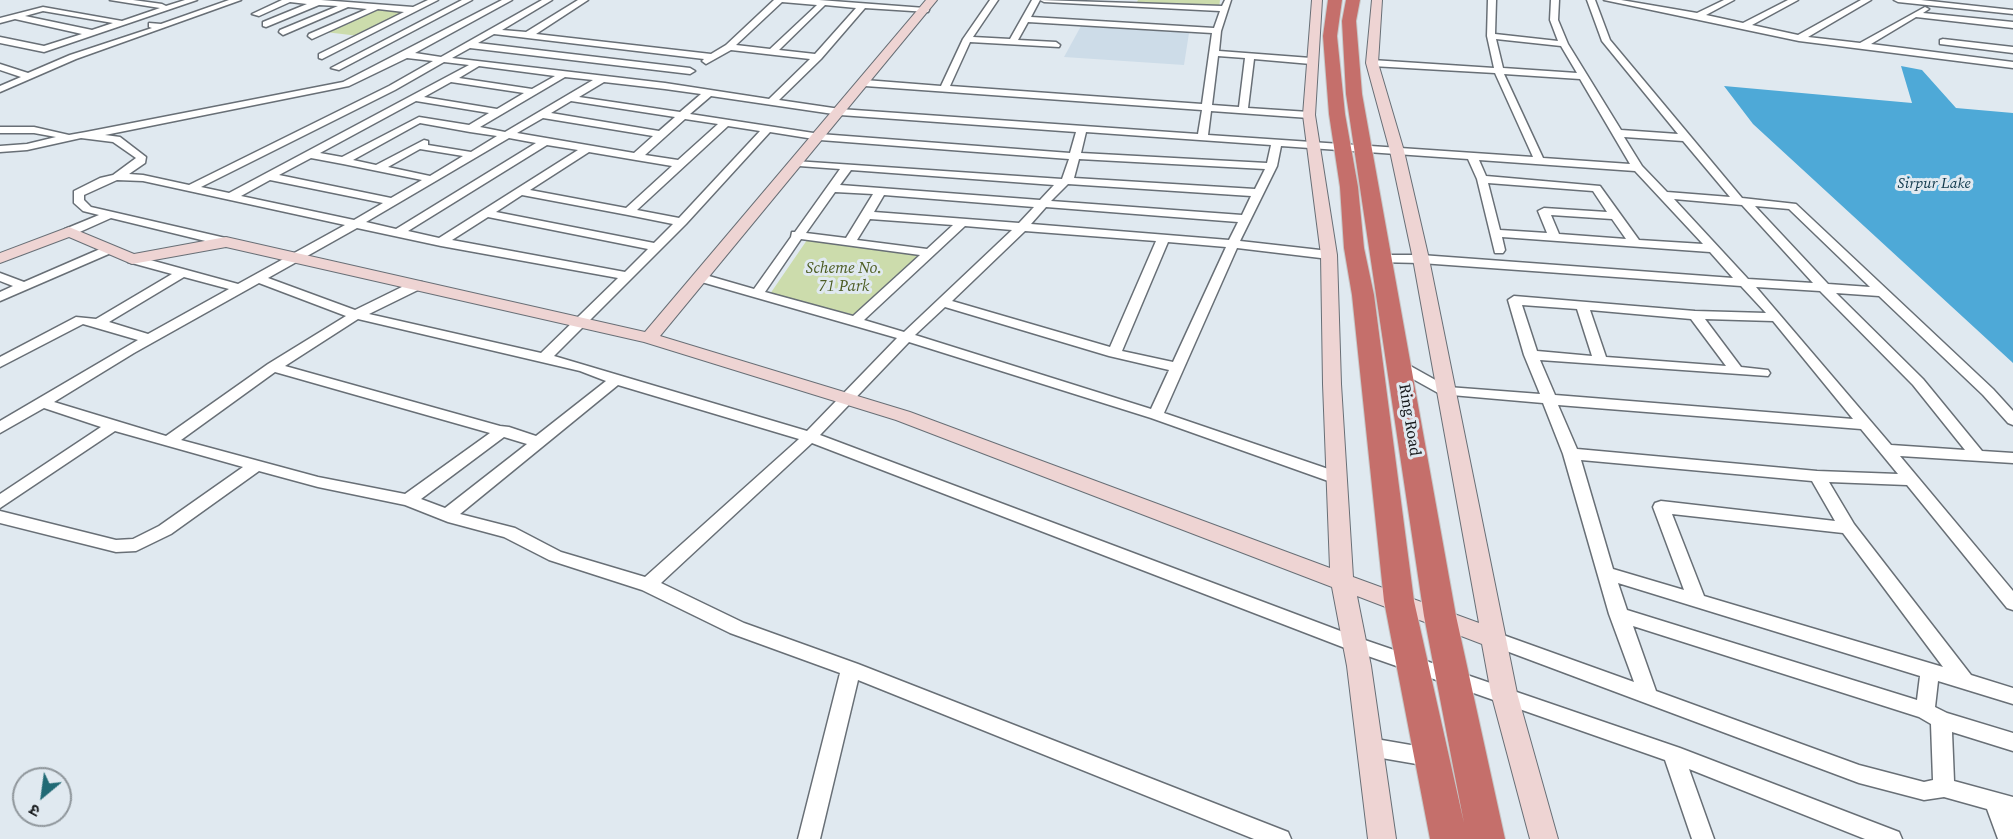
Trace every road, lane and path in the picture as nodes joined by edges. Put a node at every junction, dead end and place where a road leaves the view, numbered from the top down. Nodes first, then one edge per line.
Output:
1 (114, 0) edge
2 (193, 0) edge
3 (237, 0) edge
4 (290, 0) edge
5 (359, 0) edge
6 (434, 0) edge
7 (452, 0) edge
8 (548, 0) edge
9 (584, 0) edge
10 (779, 0) edge
11 (785, 0) edge
12 (994, 0) edge
13 (1035, 0) edge
14 (1044, 0) edge
15 (1229, 0) edge
16 (1353, 0) edge
17 (1377, 0) edge
18 (1492, 0) edge
19 (1555, 0) edge
20 (1591, 0) edge
21 (1609, 0) edge
22 (1707, 0) edge
23 (1794, 0) edge
24 (1867, 0) edge
25 (1898, 0) edge
26 (467, 1) edge
27 (1323, 1) edge
28 (1728, 1) edge
29 (318, 2) junction
30 (504, 2) edge
31 (1936, 2) edge
32 (823, 3) junction
33 (1130, 3) edge
34 (349, 5) junction
35 (929, 5) edge
36 (863, 6) junction
37 (168, 7) junction
38 (378, 7) junction
39 (1226, 9) junction
40 (415, 10) junction
41 (2013, 12) edge
42 (256, 14) dead end
43 (1916, 15) junction
44 (14, 16) junction
45 (1698, 16) junction
46 (1028, 19) junction
47 (0, 21) edge
48 (1978, 21) junction
49 (125, 22) junction
50 (266, 24) dead end
51 (1119, 24) junction
52 (1744, 26) junction
53 (2013, 26) edge
54 (162, 27) junction
55 (0, 29) edge
56 (493, 31) junction
57 (1217, 31) junction
58 (283, 32) dead end
59 (92, 33) junction
60 (528, 35) junction
61 (312, 36) dead end
62 (1491, 36) junction
63 (0, 38) edge
64 (1799, 38) junction
65 (967, 39) junction
66 (1013, 42) junction
67 (1943, 42) junction
68 (13, 43) junction
69 (1564, 44) junction
70 (470, 45) junction
71 (1056, 45) dead end
72 (729, 46) junction
73 (0, 47) edge
74 (1860, 47) junction
75 (2013, 50) edge
76 (772, 51) junction
77 (1214, 53) junction
78 (1925, 54) junction
79 (406, 55) junction
80 (322, 56) dead end
81 (1250, 56) junction
82 (712, 57) junction
83 (818, 57) junction
84 (444, 59) junction
85 (1311, 61) junction
86 (1372, 63) junction
87 (476, 65) junction
88 (2013, 65) edge
89 (0, 68) edge
90 (336, 69) dead end
91 (690, 71) junction
92 (1499, 72) junction
93 (562, 75) junction
94 (28, 76) junction
95 (1583, 76) junction
96 (602, 79) junction
97 (449, 80) junction
98 (865, 83) junction
99 (665, 86) junction
100 (501, 87) junction
101 (945, 87) junction
102 (0, 89) edge
103 (532, 92) junction
104 (708, 93) junction
105 (414, 98) junction
106 (568, 99) junction
107 (770, 103) junction
108 (465, 106) junction
109 (1205, 107) junction
110 (1243, 110) junction
111 (498, 112) junction
112 (840, 112) junction
113 (543, 115) junction
114 (684, 115) junction
115 (1309, 115) junction
116 (726, 122) junction
117 (768, 128) junction
118 (470, 129) junction
119 (1082, 129) junction
120 (0, 130) edge
121 (34, 130) junction
122 (1615, 133) junction
123 (87, 135) junction
124 (663, 135) junction
125 (504, 136) junction
126 (1203, 136) junction
127 (68, 137) junction
128 (388, 137) junction
129 (820, 137) junction
130 (1686, 138) junction
131 (548, 140) junction
132 (1277, 141) junction
133 (418, 146) junction
134 (1314, 146) junction
135 (1, 148) edge
136 (588, 148) junction
137 (1354, 149) junction
138 (1397, 151) junction
139 (309, 154) junction
140 (473, 155) junction
141 (1074, 156) junction
142 (1472, 156) junction
143 (636, 157) junction
144 (1539, 160) junction
145 (343, 161) junction
146 (799, 163) junction
147 (680, 164) junction
148 (848, 166) junction
149 (1272, 166) junction
150 (378, 168) junction
151 (1638, 168) junction
152 (268, 176) junction
153 (117, 177) junction
154 (431, 179) junction
155 (1482, 179) junction
156 (1065, 182) junction
157 (191, 188) junction
158 (833, 188) junction
159 (881, 191) junction
160 (520, 192) junction
161 (1259, 193) junction
162 (1661, 195) junction
163 (230, 197) junction
164 (1741, 201) junction
165 (394, 202) junction
166 (1042, 206) junction
167 (628, 212) junction
168 (486, 213) junction
169 (868, 215) junction
170 (107, 216) junction
171 (1616, 216) junction
172 (1245, 219) junction
173 (682, 222) junction
174 (357, 223) junction
175 (962, 223) junction
176 (1022, 228) junction
177 (69, 232) junction
178 (399, 232) junction
179 (1494, 233) junction
180 (796, 235) junction
181 (1163, 238) junction
182 (1555, 238) junction
183 (850, 241) junction
184 (226, 242) junction
185 (441, 243) junction
186 (1233, 244) junction
187 (1636, 244) junction
188 (656, 247) junction
189 (1716, 249) junction
190 (106, 250) junction
191 (1499, 250) dead end
192 (930, 253) junction
193 (1329, 255) junction
194 (0, 258) edge
195 (132, 259) junction
196 (295, 259) junction
197 (1380, 259) junction
198 (1421, 259) junction
199 (180, 274) junction
200 (628, 276) junction
201 (0, 277) edge
202 (257, 278) junction
203 (702, 278) junction
204 (1747, 284) junction
205 (417, 285) junction
206 (24, 286) junction
207 (239, 288) junction
208 (1826, 289) junction
209 (1881, 292) junction
210 (757, 293) junction
211 (0, 297) edge
212 (942, 302) junction
213 (1582, 305) junction
214 (356, 315) junction
215 (1695, 315) junction
216 (1777, 317) junction
217 (855, 321) junction
218 (582, 322) junction
219 (98, 323) junction
220 (906, 337) junction
221 (650, 338) junction
222 (150, 339) junction
223 (1114, 353) junction
224 (1531, 355) junction
225 (544, 358) junction
226 (1600, 359) junction
227 (0, 363) edge
228 (1400, 366) junction
229 (273, 367) junction
230 (1179, 368) junction
231 (1737, 371) junction
232 (1763, 373) dead end
233 (616, 380) junction
234 (1444, 391) junction
235 (1548, 398) junction
236 (847, 399) junction
237 (43, 403) junction
238 (1155, 415) junction
239 (2013, 420) edge
240 (1866, 425) junction
241 (113, 426) junction
242 (0, 428) edge
243 (504, 430) junction
244 (810, 437) junction
245 (169, 441) junction
246 (539, 442) junction
247 (1887, 450) junction
248 (1571, 454) junction
249 (1978, 456) junction
250 (2013, 458) edge
251 (257, 465) junction
252 (1817, 476) junction
253 (1337, 478) junction
254 (1912, 480) junction
255 (408, 500) junction
256 (0, 502) edge
257 (447, 515) junction
258 (0, 517) edge
259 (1848, 528) junction
260 (1605, 573) junction
261 (1342, 579) junction
262 (648, 585) junction
263 (1400, 601) junction
264 (1697, 601) junction
265 (2013, 603) edge
266 (1618, 614) junction
267 (1440, 616) junction
268 (1492, 638) junction
269 (1352, 643) junction
270 (1411, 664) junction
271 (851, 669) junction
272 (1930, 671) junction
273 (1455, 678) junction
274 (1965, 682) junction
275 (1504, 693) junction
276 (1648, 695) junction
277 (2013, 696) edge
278 (1933, 715) junction
279 (2013, 742) edge
280 (1370, 747) junction
281 (1673, 754) junction
282 (1434, 758) junction
283 (1944, 788) junction
284 (2004, 804) edge
285 (809, 839) edge
286 (1280, 839) edge
287 (1382, 839) edge
288 (1449, 839) edge
289 (1486, 839) edge
290 (1544, 839) edge
291 (1703, 839) edge
292 (1891, 839) edge
293 (2009, 839) edge

1 - 37 street
2 - 37 street
3 - 54 street
4 - 29 street
4 - 42 street
5 - 34 street
6 - 40 street
7 - 26 street
8 - 56 street
9 - 60 street
10 - 72 street
11 - 32 street
12 - 65 street
13 - 46 street
14 - 33 street
15 - 39 street
16 - 137 highway, Ring Road
17 - 86 street
18 - 62 street
19 - 69 street
20 - 130 street
21 - 45 street
22 - 28 street
23 - 52 street
24 - 64 street
25 - 31 street
26 - 30 street
26 - 90 street
27 - 85 street
27 - 137 highway, Ring Road
28 - 45 street
29 - 34 street
29 - 50 street
30 - 79 street
31 - 41 street
31 - 43 street
32 - 36 street
32 - 76 street
33 - 39 street
33 - 51 street
34 - 38 street
34 - 58 street
35 - 36 street
35 - 98 street
36 - 83 street
37 - 49 street
38 - 40 street
38 - 61 street
39 - 57 street
40 - 80 street
43 - 48 street
43 - 74 street
44 - 47 street
44 - 49 street
44 - 59 street
45 - 52 street
46 - 51 street
46 - 66 street
48 - 53 street
48 - 67 street
49 - 54 street
49 - 59 street
51 - 57 street
52 - 64 street
54 - 94 street
55 - 63 street
56 - 60 street
56 - 70 street
57 - 77 street
59 - 68 street
60 - 82 street
62 - 69 street
62 - 92 street
63 - 68 street
64 - 74 street
65 - 66 street
65 - 101 street
66 - 71 street
67 - 75 street
67 - 78 street
68 - 73 street
69 - 95 street
70 - 84 street
70 - 91 street
72 - 76 street
72 - 82 street
74 - 78 street
76 - 83 street
77 - 81 street
77 - 109 street
78 - 88 street
79 - 84 street
79 - 123 street
81 - 85 street
81 - 110 street
82 - 91 street
83 - 107 street
84 - 87 street
84 - 157 street
85 - 115 street
86 - 92 street
86 - 138 street
87 - 93 street
87 - 97 street
89 - 94 street
91 - 99 street
92 - 95 street
92 - 144 street
93 - 96 street
93 - 103 street
94 - 102 street
95 - 122 street
96 - 99 street
96 - 106 street
97 - 100 street
97 - 105 street
98 - 101 street
98 - 112 street
99 - 104 street
100 - 103 street
100 - 108 street
101 - 109 street
103 - 111 street
104 - 107 street
104 - 114 street
105 - 108 street
105 - 139 street
106 - 113 street
106 - 114 street
107 - 112 street
108 - 111 street
109 - 110 street
109 - 126 street
110 - 115 street
111 - 118 street
112 - 119 street
112 - 129 street
113 - 124 street
113 - 125 street
114 - 116 street
114 - 124 street
115 - 134 street
116 - 117 street
116 - 147 street
117 - 129 street
117 - 173 street
118 - 125 street
118 - 128 street
119 - 126 street
119 - 141 street
120 - 121 street
121 - 127 street
121 - 135 street
122 - 130 street
122 - 151 street
123 - 127 street
123 - 153 street
124 - 143 street
125 - 131 street
125 - 140 street
126 - 132 street
127 - 135 street
128 - 133 street
128 - 145 street
129 - 141 street
129 - 146 street
130 - 164 street
131 - 136 street
131 - 178 street
132 - 134 street
132 - 149 street
133 - 140 street
133 - 150 street
134 - 137 street
134 - 193 street
136 - 143 street
136 - 160 street
137 - 138 street
137 - 197 highway, Ring Road
137 - 263 highway, Ring Road
138 - 142 street
138 - 198 street
139 - 145 street
139 - 152 street
140 - 154 street
141 - 149 street
141 - 156 street
142 - 144 street
142 - 155 street
143 - 147 street
144 - 151 street
145 - 150 street
146 - 148 street
146 - 203 street
147 - 167 street
148 - 156 street
148 - 158 street
149 - 161 street
150 - 154 street
151 - 162 street
152 - 163 street
152 - 165 street
153 - 157 street
153 - 170 street
154 - 165 street
155 - 171 street
155 - 179 street
156 - 161 street
156 - 166 street
157 - 163 street
158 - 159 street
158 - 180 street
159 - 166 street
159 - 169 street
160 - 167 street
160 - 168 street
161 - 172 street
162 - 164 street
162 - 189 street
163 - 174 street
164 - 208 street
164 - 209 street
165 - 174 street
166 - 172 street
166 - 176 street
167 - 173 street
168 - 185 street
168 - 188 street
169 - 175 street
169 - 183 street
170 - 177 street
170 - 184 street
171 - 182 street
171 - 187 street
172 - 186 street
173 - 188 street
174 - 178 street
174 - 196 street
175 - 176 street
175 - 192 street
176 - 181 street
176 - 212 street
177 - 190 street
177 - 194 street
178 - 185 street
179 - 182 street
179 - 191 street
180 - 183 street
180 - 210 street
181 - 186 street
181 - 223 street
182 - 187 street
183 - 192 street
184 - 195 street
184 - 196 street
185 - 200 street
186 - 193 street
186 - 230 street
187 - 189 street
188 - 200 street
189 - 204 street
190 - 195 street
190 - 206 street
192 - 217 street
193 - 253 street
195 - 199 street
196 - 202 street
196 - 205 street
197 - 198 street
197 - 228 highway, Ring Road
198 - 204 street
198 - 234 street
199 - 207 street
199 - 219 street
200 - 218 street
201 - 206 street
202 - 207 street
202 - 214 street
203 - 210 street
203 - 221 street
204 - 208 street
204 - 216 street
205 - 214 street
205 - 218 street
206 - 211 street
207 - 222 street
208 - 209 street
208 - 249 street
209 - 239 street
210 - 217 street
212 - 220 street
212 - 223 street
213 - 215 street
213 - 224 street
213 - 226 street
214 - 225 street
214 - 229 street
215 - 216 street
215 - 231 street
216 - 240 street
217 - 220 street
218 - 221 street
218 - 225 street
219 - 222 street
219 - 227 street
220 - 236 street
220 - 238 street
221 - 236 street
222 - 237 street
223 - 230 street
224 - 226 street
224 - 235 street
225 - 233 street
226 - 231 street
228 - 234 street
228 - 267 highway, Ring Road
229 - 243 street
229 - 245 street
230 - 238 street
231 - 232 street
233 - 244 street
233 - 246 street
234 - 235 street
234 - 268 street
235 - 240 street
235 - 248 street
236 - 244 street
236 - 261 street
237 - 241 street
237 - 242 street
238 - 253 street
240 - 247 street
241 - 245 street
241 - 256 street
243 - 246 street
243 - 255 street
244 - 262 street
244 - 269 street
245 - 251 street
246 - 257 street
247 - 249 street
247 - 254 street
248 - 252 street
248 - 260 street
249 - 250 street
251 - 255 street
251 - 258 street
252 - 254 street
252 - 259 street
253 - 261 street
254 - 265 street
255 - 257 street
257 - 262 street
259 - 264 street
259 - 274 street
260 - 264 street
260 - 266 street
261 - 263 street
261 - 269 street
262 - 271 street
263 - 267 street
263 - 270 highway, Ring Road
264 - 272 street
266 - 276 street
266 - 278 street
267 - 268 street
267 - 273 highway, Ring Road
268 - 275 street
268 - 276 street
269 - 270 street
269 - 280 street
270 - 273 street
270 - 282 highway, Ring Road
271 - 285 street
271 - 286 street
272 - 274 street
272 - 278 street
273 - 275 street
273 - 289 highway, Ring Road
274 - 277 street
275 - 281 street
275 - 290 street
276 - 283 street
278 - 279 street
278 - 283 street
280 - 282 street
280 - 287 street
281 - 291 street
281 - 292 street
282 - 288 highway, Ring Road
283 - 284 street
284 - 293 street

